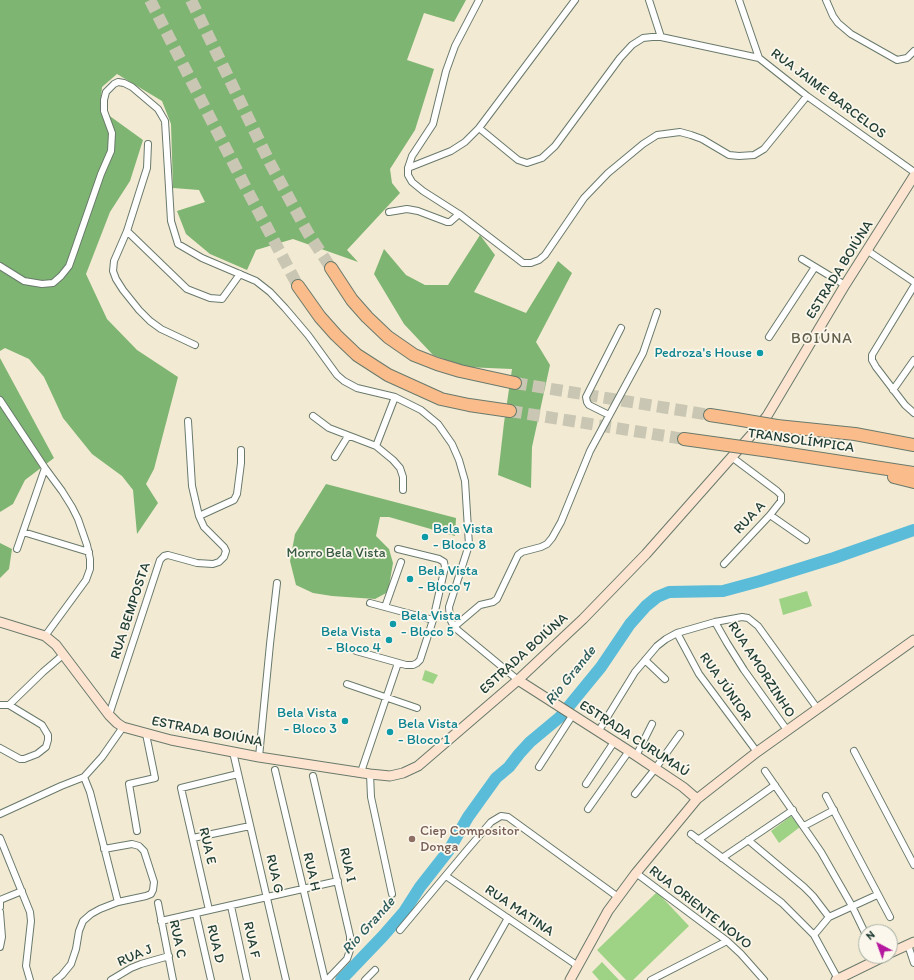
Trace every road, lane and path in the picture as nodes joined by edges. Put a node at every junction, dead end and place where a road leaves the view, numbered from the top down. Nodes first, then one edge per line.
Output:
1 (479, 0) edge
2 (576, 0) edge
3 (649, 0) edge
4 (739, 0) edge
5 (826, 0) edge
6 (661, 37) junction
7 (914, 51) edge
8 (759, 58) junction
9 (807, 96) junction
10 (479, 128) junction
11 (148, 144) dead end
12 (408, 168) junction
13 (914, 172) edge
14 (914, 176) edge
15 (389, 212) dead end
16 (459, 214) junction
17 (127, 231) junction
18 (868, 251) junction
19 (802, 259) dead end
20 (0, 266) edge
21 (815, 267) junction
22 (331, 268) tunnel mouth
23 (240, 274) junction
24 (914, 282) edge
25 (846, 285) junction
26 (298, 286) tunnel mouth
27 (914, 286) edge
28 (658, 312) dead end
29 (621, 328) dead end
30 (769, 337) dead end
31 (195, 345) dead end
32 (914, 360) edge
33 (515, 383) tunnel mouth
34 (893, 390) junction
35 (396, 397) junction
36 (0, 400) edge
37 (510, 411) tunnel mouth
38 (914, 413) edge
39 (609, 415) junction
40 (710, 415) tunnel mouth
41 (313, 416) dead end
42 (188, 422) dead end
43 (805, 428) junction
44 (348, 436) junction
45 (914, 438) edge
46 (684, 439) tunnel mouth
47 (914, 445) edge
48 (376, 446) junction
49 (241, 450) dead end
50 (335, 457) dead end
51 (733, 458) junction
52 (852, 464) junction
53 (45, 468) junction
54 (914, 473) edge
55 (914, 482) edge
56 (403, 490) dead end
57 (770, 515) junction
58 (199, 516) junction
59 (23, 532) junction
60 (806, 540) dead end
61 (17, 549) dead end
62 (398, 549) dead end
63 (89, 552) junction
64 (401, 562) dead end
65 (724, 564) dead end
66 (277, 583) dead end
67 (370, 603) dead end
68 (385, 606) junction
69 (433, 620) junction
70 (0, 622) edge
71 (715, 622) junction
72 (454, 628) junction
73 (677, 633) junction
74 (45, 636) junction
75 (914, 640) edge
76 (356, 651) dead end
77 (64, 654) junction
78 (645, 660) junction
79 (398, 663) junction
80 (665, 679) dead end
81 (518, 680) junction
82 (347, 684) dead end
83 (387, 698) junction
84 (9, 705) junction
85 (0, 706) edge
86 (417, 708) dead end
87 (817, 708) junction
88 (110, 715) junction
89 (570, 715) junction
90 (652, 724) dead end
91 (123, 727) junction
92 (787, 730) junction
93 (598, 732) junction
94 (146, 734) junction
95 (680, 734) dead end
96 (614, 742) junction
97 (0, 748) edge
98 (854, 751) dead end
99 (233, 752) junction
100 (757, 752) junction
101 (633, 754) junction
102 (260, 757) junction
103 (539, 767) dead end
104 (275, 770) dead end
105 (655, 770) junction
106 (765, 771) dead end
107 (366, 773) junction
108 (238, 774) junction
109 (313, 776) dead end
110 (84, 777) junction
111 (586, 784) dead end
112 (775, 785) junction
113 (635, 794) dead end
114 (826, 796) dead end
115 (697, 799) junction
116 (588, 809) dead end
117 (793, 810) junction
118 (834, 810) junction
119 (0, 814) edge
120 (250, 826) junction
121 (804, 826) junction
122 (138, 831) dead end
123 (691, 834) dead end
124 (0, 838) edge
125 (193, 838) junction
126 (698, 840) junction
127 (748, 840) junction
128 (104, 849) junction
129 (722, 858) junction
130 (914, 865) edge
131 (636, 873) junction
132 (446, 876) junction
133 (338, 881) junction
134 (303, 890) junction
135 (22, 891) junction
136 (392, 894) dead end
137 (877, 895) junction
138 (618, 897) junction
139 (267, 898) junction
140 (0, 899) edge
141 (118, 902) junction
142 (158, 903) dead end
143 (231, 906) junction
144 (852, 906) junction
145 (0, 907) edge
146 (209, 910) junction
147 (0, 912) edge
148 (196, 914) junction
149 (829, 917) junction
150 (890, 917) dead end
151 (508, 918) junction
152 (161, 921) junction
153 (861, 924) edge
154 (400, 930) dead end
155 (814, 935) junction
156 (727, 941) junction
157 (911, 943) edge
158 (0, 947) edge
159 (898, 949) edge
160 (168, 956) junction
161 (914, 963) edge
162 (866, 964) edge
163 (578, 966) junction
164 (375, 970) dead end
165 (837, 979) edge
166 (30, 980) edge
167 (56, 980) edge
168 (112, 980) edge
169 (173, 980) edge
170 (211, 980) edge
171 (247, 980) edge
172 (286, 980) edge
173 (326, 980) edge
174 (365, 980) edge
175 (473, 980) edge
176 (570, 980) edge
177 (651, 980) edge
178 (764, 980) edge

1 - 12 street
2 - 10 street
3 - 6 street
4 - 8 street
5 - 7 street
6 - 8 street, RUA JAIME BARCELOS
6 - 10 street, RUA JAIME BARCELOS
8 - 9 street, RUA JAIME BARCELOS
9 - 13 street, RUA JAIME BARCELOS
9 - 16 street
10 - 12 street
11 - 17 street
12 - 16 street
14 - 18 street, ESTRADA BOIÚNA
15 - 16 street
17 - 23 street
17 - 31 street
18 - 24 street
18 - 25 street, ESTRADA BOIÚNA
19 - 21 street
20 - 23 street
21 - 25 street
21 - 30 street
22 - 33 highway
23 - 35 street
25 - 51 street, ESTRADA BOIÚNA
26 - 37 highway
27 - 34 street
28 - 39 street
29 - 39 street
32 - 34 street
34 - 38 street
35 - 48 street
35 - 72 street
36 - 53 street
39 - 72 street
40 - 43 highway, TRANSOLÍMPICA, bridge
41 - 44 street
42 - 58 street, RUA BEMPOSTA
43 - 45 highway
43 - 47 highway, TRANSOLÍMPICA
44 - 48 street
44 - 50 street
46 - 52 highway, TRANSOLÍMPICA, bridge
48 - 56 street
49 - 58 street
51 - 57 street, RUA A
51 - 81 street, ESTRADA BOIÚNA
52 - 54 highway, TRANSOLÍMPICA
52 - 55 highway
53 - 59 street
53 - 63 street
57 - 60 street
57 - 65 street, RUA A
58 - 88 street, RUA BEMPOSTA
59 - 61 street
59 - 63 street
62 - 69 street
63 - 74 street
64 - 68 street
66 - 102 street
67 - 68 street
68 - 69 street
69 - 79 street
70 - 74 street, ESTRADA BOIÚNA
71 - 73 street
71 - 87 street
71 - 92 street, RUA AMORZINHO
72 - 81 street, ESTRADA CURUMAÚ
73 - 78 street
73 - 100 street, RUA JÚNIOR
74 - 77 street, ESTRADA BOIÚNA
75 - 87 street
76 - 79 street
77 - 84 street
77 - 88 street, ESTRADA BOIÚNA
78 - 80 street
78 - 93 street
79 - 83 street
81 - 89 street, ESTRADA CURUMAÚ
81 - 107 street, ESTRADA BOIÚNA
82 - 83 street
83 - 86 street
83 - 107 street
84 - 85 street
84 - 97 street
87 - 92 street
88 - 91 street, ESTRADA BOIÚNA
89 - 93 street, ESTRADA CURUMAÚ
89 - 103 street
90 - 101 street
91 - 94 street, ESTRADA BOIÚNA
91 - 110 street
92 - 100 street
93 - 96 street, ESTRADA CURUMAÚ
94 - 99 street, ESTRADA BOIÚNA
94 - 122 street
95 - 105 street
96 - 101 street, ESTRADA CURUMAÚ
96 - 111 street
98 - 130 street
99 - 102 street, ESTRADA BOIÚNA
99 - 108 street, RUA G
100 - 115 street
101 - 105 street, ESTRADA CURUMAÚ
101 - 116 street
102 - 107 street, ESTRADA BOIÚNA
104 - 134 street, RUA H
105 - 113 street
105 - 115 street, ESTRADA CURUMAÚ
106 - 112 street
107 - 136 street
108 - 120 street, RUA G
108 - 125 street, RUA E
109 - 133 street, RUA I
110 - 119 street
110 - 128 street
112 - 117 street
112 - 126 street
114 - 118 street
115 - 131 street
117 - 121 street
117 - 127 street
118 - 121 street
118 - 137 street
120 - 125 street
120 - 139 street, RUA G
121 - 144 street
123 - 126 street
124 - 135 street
125 - 146 street, RUA E
126 - 129 street
127 - 129 street
127 - 149 street
128 - 141 street
128 - 141 street
129 - 155 street
131 - 138 street
131 - 156 street, RUA ORIENTE NOVO
132 - 138 street
132 - 151 street, RUA MATINA
132 - 154 street
133 - 134 street
133 - 173 street, RUA I
134 - 139 street
134 - 173 street, RUA H
135 - 140 street
135 - 166 street
137 - 144 street
137 - 150 street
138 - 163 street
139 - 143 street
139 - 172 street, RUA G
140 - 145 street
141 - 167 street
142 - 152 street, RUA C
143 - 146 street
143 - 171 street, RUA F
144 - 149 street
144 - 153 street
146 - 148 street
147 - 158 street
148 - 152 street
148 - 170 street, RUA D
149 - 155 street
151 - 163 street, RUA MATINA
151 - 175 street
152 - 160 street, RUA C
155 - 165 street
156 - 177 street
156 - 178 street, RUA ORIENTE NOVO
157 - 159 street
157 - 161 street
160 - 168 street, RUA J
160 - 169 street, RUA C
162 - 165 street
163 - 176 street
164 - 174 street

